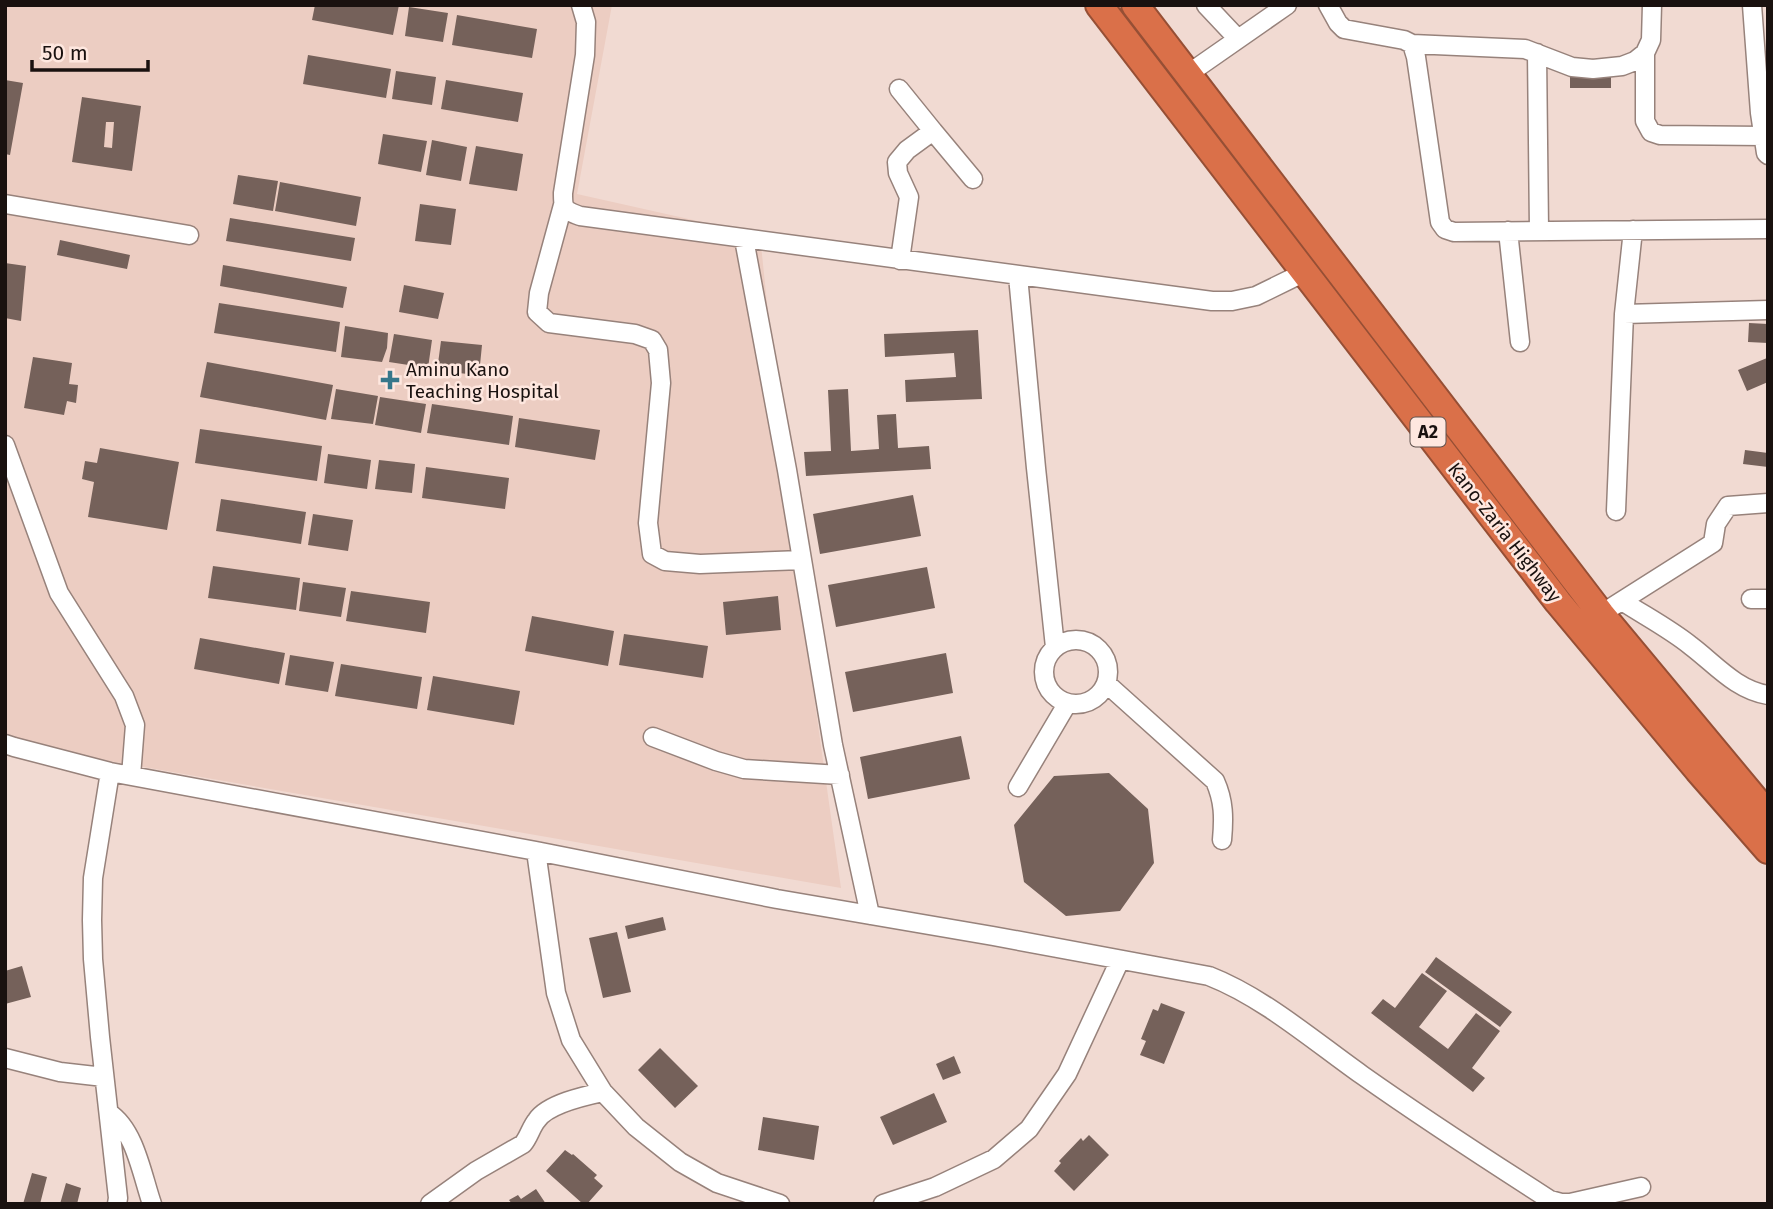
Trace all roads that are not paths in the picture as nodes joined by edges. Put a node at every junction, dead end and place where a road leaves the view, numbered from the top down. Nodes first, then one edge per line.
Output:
1 (581, 5) edge
2 (1099, 5) edge
3 (1135, 5) edge
4 (1206, 5) edge
5 (1287, 5) edge
6 (1328, 5) edge
7 (1652, 5) edge
8 (1752, 5) edge
9 (1238, 39) junction
10 (1761, 39) edge
11 (1412, 44) junction
12 (1537, 53) junction
13 (1645, 53) junction
14 (1188, 74) junction
15 (899, 89) dead end
16 (933, 131) junction
17 (1765, 136) junction
18 (1768, 155) edge
19 (973, 179) dead end
20 (5, 204) edge
21 (563, 205) junction
22 (1768, 229) edge
23 (1539, 230) junction
24 (1633, 230) junction
25 (1508, 231) junction
26 (189, 235) dead end
27 (744, 239) junction
28 (900, 260) junction
29 (1305, 272) junction
30 (1018, 276) junction
31 (1768, 310) edge
32 (1624, 314) junction
33 (1520, 342) dead end
34 (5, 445) edge
35 (1768, 503) edge
36 (1616, 511) dead end
37 (802, 560) junction
38 (1612, 608) junction
39 (1055, 648) junction
40 (1107, 684) junction
41 (1768, 695) edge
42 (1067, 704) junction
43 (653, 737) dead end
44 (5, 744) edge
45 (110, 772) junction
46 (840, 775) junction
47 (131, 776) junction
48 (1018, 787) dead end
49 (1768, 815) edge
50 (1222, 840) dead end
51 (1768, 849) edge
52 (536, 851) junction
53 (870, 915) junction
54 (1120, 960) junction
55 (5, 1058) edge
56 (104, 1077) junction
57 (603, 1092) junction
58 (109, 1113) junction
59 (1641, 1187) dead end
60 (117, 1204) edge
61 (152, 1204) edge
62 (430, 1204) edge
63 (780, 1204) edge
64 (883, 1204) edge

1 - 21 street
2 - 29 highway, Kano-Zaria Highway / A2
3 - 14 highway, Kano-Zaria Highway / A2
4 - 9 street
5 - 9 street
6 - 11 street
7 - 13 street
8 - 10 street
9 - 14 street
10 - 17 street
11 - 12 street
11 - 25 street
12 - 13 street
12 - 23 street
13 - 17 street
14 - 38 highway, Kano-Zaria Highway / A2
15 - 16 street
16 - 19 street
16 - 28 street
17 - 18 street
20 - 26 street
21 - 27 street
21 - 37 street
22 - 24 street
23 - 24 street
23 - 25 street
24 - 32 street
25 - 33 street
27 - 28 street
27 - 37 street
28 - 30 street
29 - 30 street
29 - 51 highway, Kano-Zaria Highway / A2
30 - 39 street
31 - 32 street
32 - 36 street
34 - 47 street
35 - 38 street
37 - 46 street
38 - 41 street
38 - 49 highway, Kano-Zaria Highway / A2
39 - 40 street
39 - 42 street
40 - 42 street
40 - 50 street
42 - 48 street
43 - 46 street
44 - 45 street
45 - 47 street
45 - 56 street
46 - 53 street
47 - 52 street
52 - 53 street
52 - 57 street
53 - 54 street
54 - 59 street
54 - 64 street
55 - 56 street
56 - 58 street
57 - 62 street
57 - 63 street
58 - 60 street
58 - 61 street

